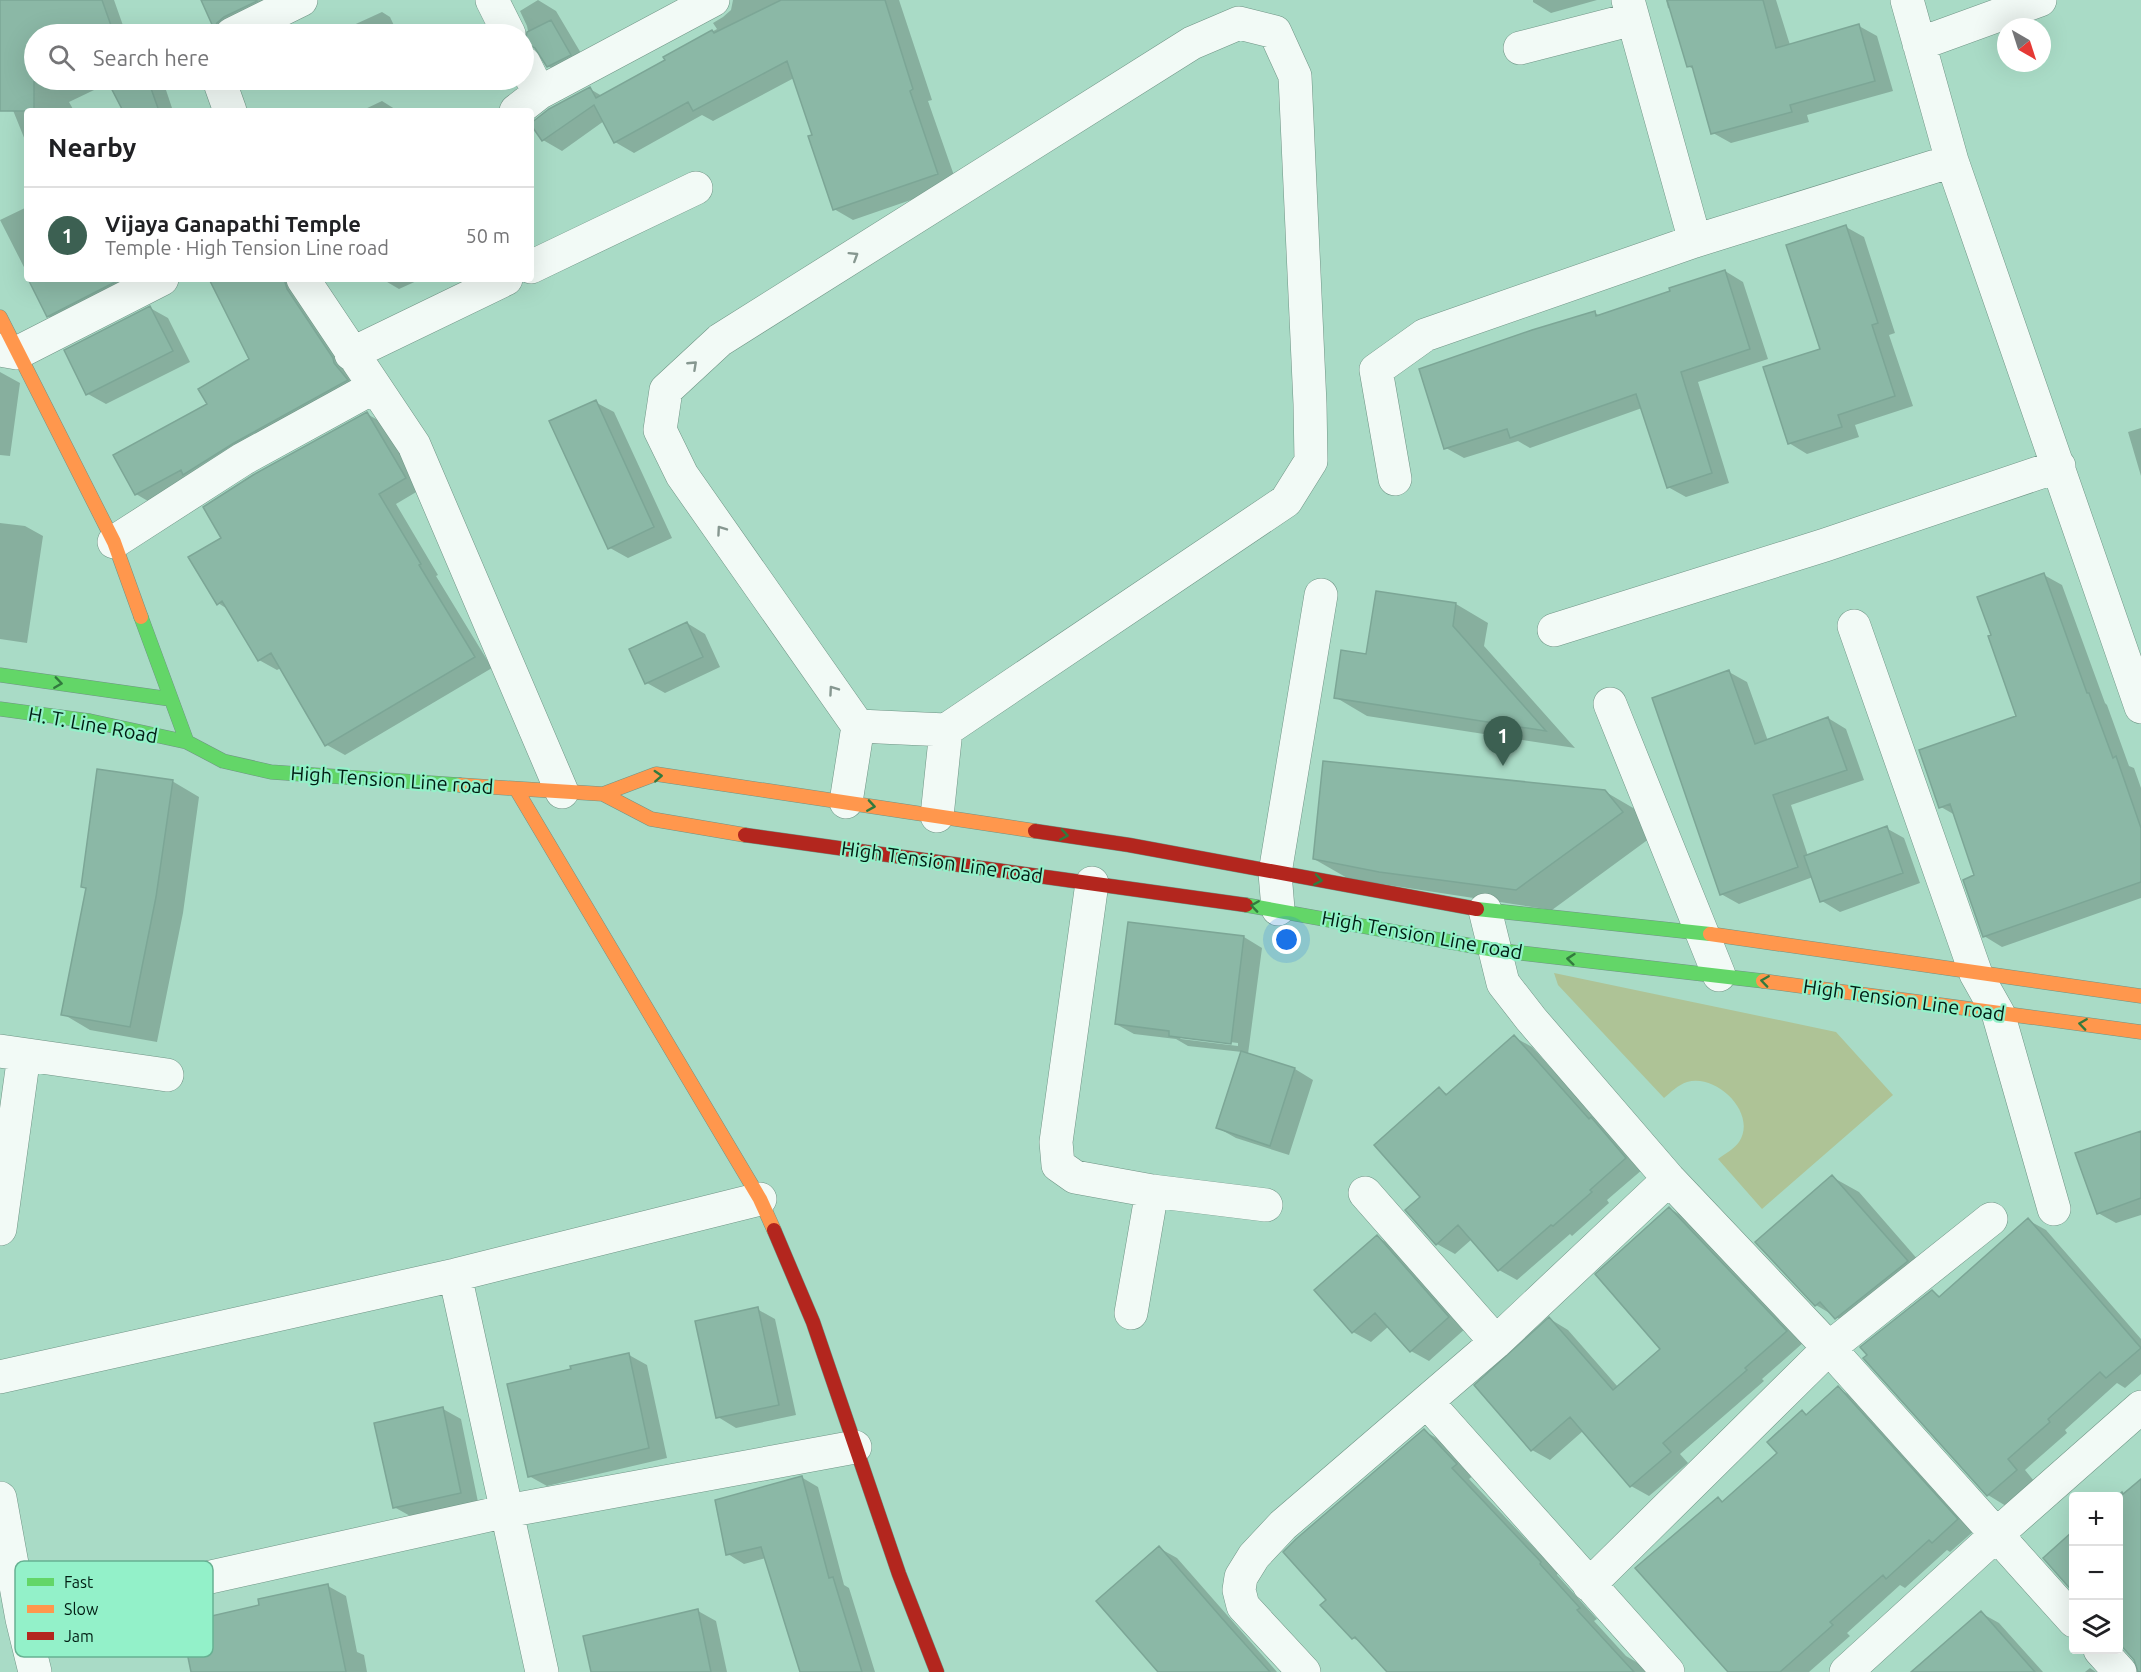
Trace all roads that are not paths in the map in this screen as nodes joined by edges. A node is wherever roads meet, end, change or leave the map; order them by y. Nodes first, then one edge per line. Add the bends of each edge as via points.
1 (492, 0) edge
2 (713, 0) edge
3 (1907, 0) edge
4 (2040, 0) edge
5 (285, 3) edge
6 (1631, 9) edge
7 (249, 24) edge
8 (504, 24) edge
9 (1918, 44) junction
10 (1520, 48) dead end
11 (223, 90) edge
12 (527, 102) edge
13 (229, 108) edge
14 (1952, 161) junction
15 (696, 188) dead end
16 (1695, 241) junction
17 (534, 266) edge
18 (156, 282) edge
19 (305, 282) edge
20 (500, 282) edge
21 (0, 317) edge
22 (8, 351) edge
23 (351, 354) junction
24 (374, 387) junction
25 (2059, 466) junction
26 (1395, 479) dead end
27 (114, 542) junction
28 (1321, 595) dead end
29 (1854, 626) dead end
30 (1554, 630) dead end
31 (0, 675) edge
32 (170, 699) junction
33 (1610, 704) dead end
34 (2141, 707) edge
35 (0, 709) edge
36 (858, 726) junction
37 (946, 730) junction
38 (187, 742) junction
39 (516, 789) junction
40 (562, 792) junction
41 (603, 795) junction
42 (846, 802) junction
43 (937, 816) junction
44 (1275, 873) junction
45 (1092, 882) junction
46 (1278, 909) junction
47 (1485, 910) junction
48 (1700, 933) junction
49 (1495, 950) junction
50 (1976, 974) junction
51 (1719, 975) junction
52 (2141, 996) edge
53 (1998, 1013) junction
54 (2141, 1032) edge
55 (12, 1053) edge
56 (167, 1075) dead end
57 (1669, 1179) junction
58 (1152, 1191) junction
59 (1365, 1193) dead end
60 (760, 1199) junction
61 (1266, 1204) dead end
62 (2054, 1209) dead end
63 (1991, 1219) dead end
64 (0, 1229) edge
65 (454, 1275) junction
66 (1131, 1313) dead end
67 (1496, 1342) junction
68 (1829, 1348) junction
69 (0, 1377) edge
70 (1427, 1402) junction
71 (2141, 1407) edge
72 (855, 1447) junction
73 (0, 1498) edge
74 (507, 1511) junction
75 (1996, 1535) junction
76 (213, 1576) edge
77 (15, 1580) edge
78 (1589, 1585) junction
79 (2069, 1616) edge
80 (2104, 1654) edge
81 (31, 1657) edge
82 (35, 1672) edge
83 (542, 1672) edge
84 (937, 1672) edge
85 (1304, 1672) edge
86 (1668, 1672) edge
87 (1846, 1672) edge
88 (2120, 1672) edge

1 - 8 street
2 - 12 street
3 - 9 street
4 - 9 street
5 - 7 street
6 - 10 street
6 - 16 street
9 - 14 street
11 - 13 street
14 - 16 street
14 - 25 street
15 - 17 street
16 - 26 street via 1425,335 1376,370
18 - 22 street
19 - 23 street
20 - 23 street
21 - 22 street
22 - 27 street
23 - 24 street
24 - 27 street via 243,459
24 - 40 street via 414,445
25 - 30 street
25 - 34 street
27 - 32 street
28 - 44 street
29 - 50 street
31 -> 32 street, H. T. Line Road
32 - 38 street
33 - 48 street
35 - 38 street, H. T. Line Road via 90,721
36 - 37 street
36 -> 37 street via 682,475 660,430 666,390 720,340 1192,43 1239,22 1275,32 1295,76 1311,461 1286,501
36 - 42 street
37 - 43 street
38 - 39 street, High Tension Line road via 223,761 271,772
39 - 40 street, High Tension Line road
39 - 60 street
40 - 41 street, High Tension Line road
41 -> 42 street, High Tension Line road via 656,774
41 - 45 street, High Tension Line road via 651,819 769,839
42 -> 43 street, High Tension Line road
43 -> 44 street, High Tension Line road via 1129,845
44 - 46 street
44 -> 47 street, High Tension Line road
46 -> 45 street, High Tension Line road
45 - 58 street via 1056,1142 1058,1165 1075,1177
46 - 49 street, High Tension Line road
47 - 48 street, High Tension Line road
47 - 49 street
48 - 50 street, High Tension Line road
48 - 51 street
51 -> 49 street, High Tension Line road
49 - 57 street via 1503,983
50 - 52 street, High Tension Line road
50 - 53 street
53 -> 51 street, High Tension Line road
54 -> 53 street, High Tension Line road
53 - 62 street
55 - 56 street
55 - 64 street
57 - 67 street
57 - 68 street
58 - 61 street
58 - 66 street
59 - 67 street
60 - 65 street
60 - 72 street via 813,1322
63 - 68 street
65 - 69 street
65 - 74 street
67 - 70 street
68 - 75 street
68 - 78 street
70 - 78 street
70 - 85 street via 1283,1525 1254,1556 1241,1577 1239,1590 1244,1606
71 - 75 street
72 - 74 street
72 - 84 street
73 - 77 street
74 - 76 street
74 - 83 street
75 - 79 street
75 - 87 street
78 - 86 street
80 - 88 street
81 - 82 street

